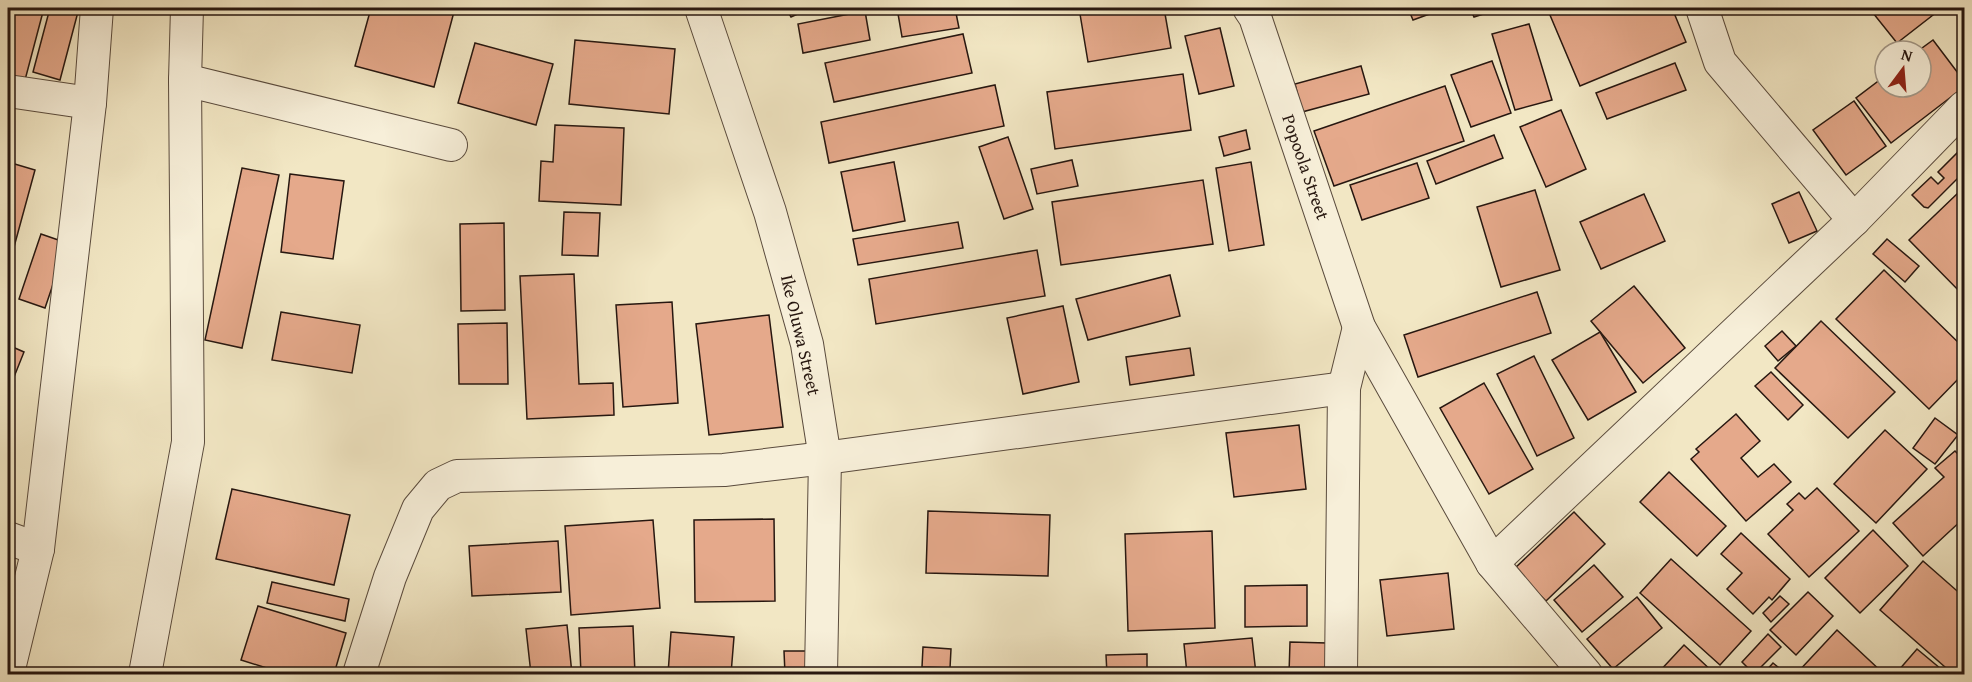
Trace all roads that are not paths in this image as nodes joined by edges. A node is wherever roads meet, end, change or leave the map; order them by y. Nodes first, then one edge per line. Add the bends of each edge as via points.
1 (97, 8) edge
2 (187, 8) edge
3 (200, 8) edge
4 (700, 8) edge
5 (1249, 8) edge
6 (1702, 8) edge
7 (185, 64) junction
8 (8, 91) edge
9 (90, 103) junction
10 (1965, 107) edge
11 (451, 145) dead end
12 (1854, 220) junction
13 (1359, 327) junction
14 (1344, 388) junction
15 (825, 458) junction
16 (8, 538) edge
17 (38, 549) junction
18 (1492, 563) junction
19 (8, 673) edge
20 (145, 675) edge
21 (359, 675) edge
22 (821, 675) edge
23 (1341, 675) edge
24 (1586, 675) edge

1 - 9 street
2 - 7 street
3 - 7 street
4 - 15 street, Ike Oluwa Street via 770,212 807,344
5 - 13 street, Popoola Street
6 - 12 street via 1720,62
7 - 11 street
7 - 20 street via 188,442
8 - 9 street
9 - 17 street
10 - 12 street
12 - 18 street
13 - 14 street
13 - 18 street, Popoola Street
14 - 15 street
14 - 23 street
15 - 21 street via 724,470 457,476 448,480 438,485 418,509 390,577
15 - 22 street, Ike Oluwa Street
16 - 17 street
17 - 19 street
18 - 24 street, Popoola Street

